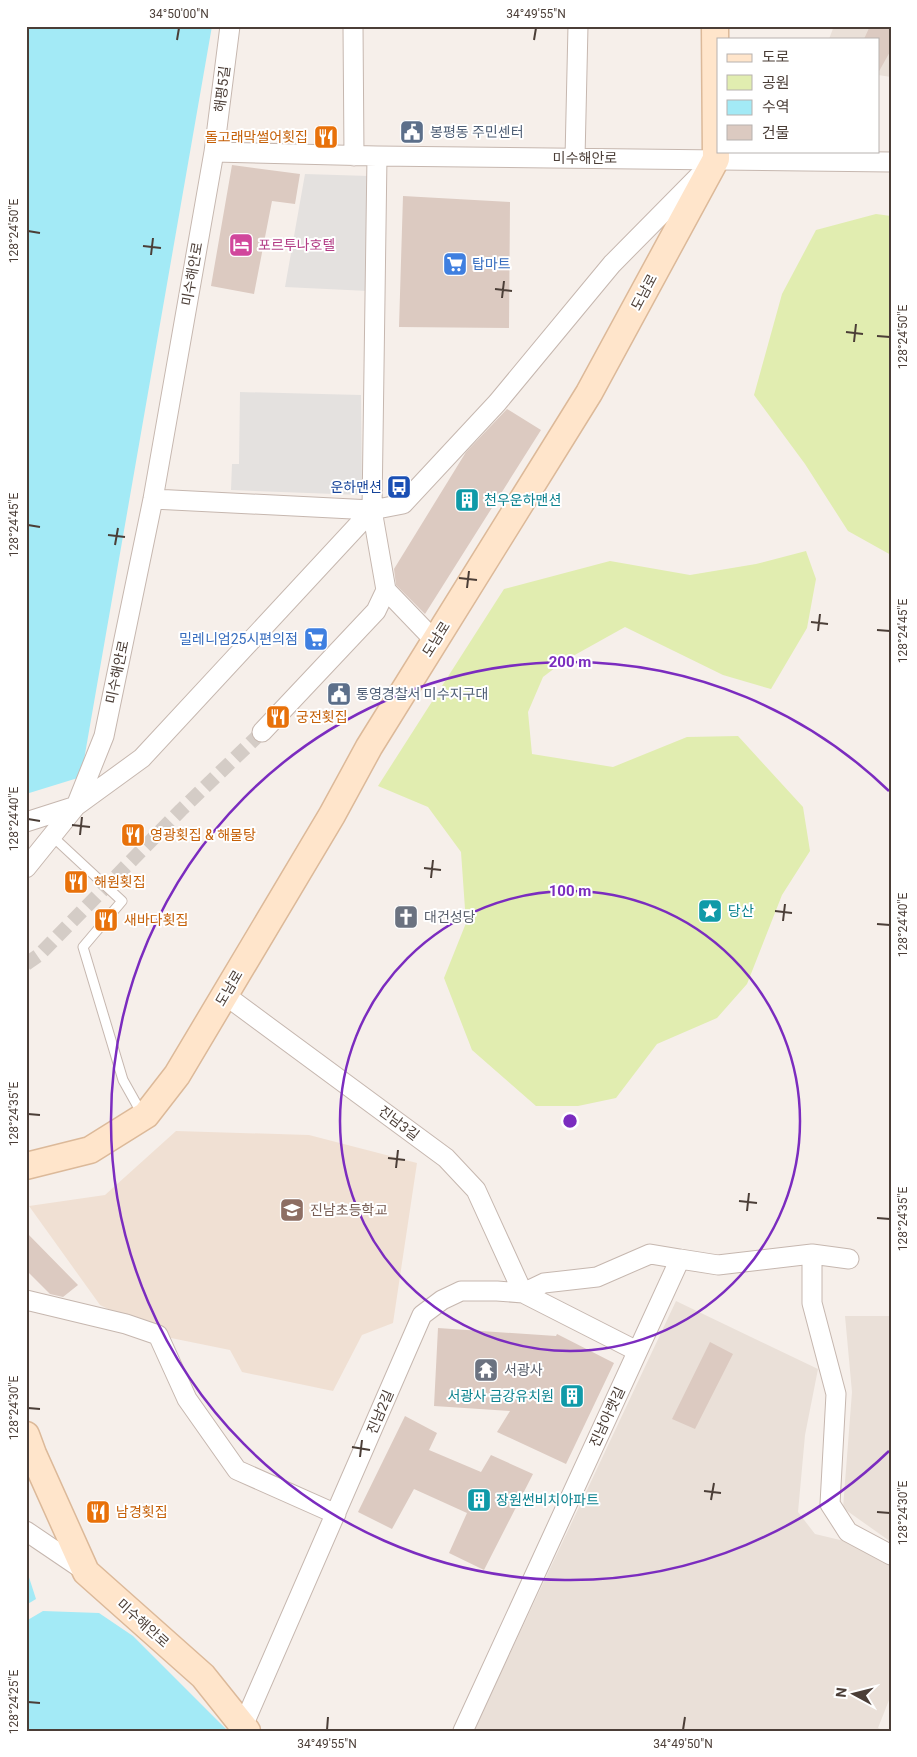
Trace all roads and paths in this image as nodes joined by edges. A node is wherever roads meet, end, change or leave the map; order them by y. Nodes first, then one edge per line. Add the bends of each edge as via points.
1 (230, 26) edge
2 (353, 26) edge
3 (578, 26) edge
4 (713, 27) edge
5 (214, 152) junction
6 (354, 156) junction
7 (377, 156) junction
8 (575, 158) junction
9 (716, 159) junction
10 (891, 162) edge
11 (152, 499) junction
12 (372, 510) junction
13 (386, 590) junction
14 (435, 641) junction
15 (262, 732) tunnel mouth
16 (76, 806) junction
17 (26, 822) edge
18 (52, 836) junction
19 (26, 868) edge
20 (225, 995) junction
21 (146, 1115) junction
22 (26, 1166) edge
23 (812, 1254) junction
24 (680, 1259) junction
25 (849, 1259) dead end
26 (523, 1293) junction
27 (26, 1300) edge
28 (637, 1352) junction
29 (26, 1435) edge
30 (336, 1514) junction
31 (26, 1530) edge
32 (891, 1555) edge
33 (86, 1572) junction
34 (245, 1728) edge
35 (463, 1731) edge

1 - 5 street, 해평5길
2 - 6 street
3 - 8 street
4 - 9 main road, 도남로
5 - 6 street, 미수해안로
5 - 11 street, 미수해안로
6 - 7 street, 미수해안로
7 - 8 street, 미수해안로
7 - 12 street
8 - 9 street, 미수해안로
9 - 10 street, 미수해안로
9 - 12 street via 612,264 497,403 402,504
9 - 14 main road, 도남로 via 590,393
11 - 12 street
11 - 16 street, 미수해안로 via 104,736
12 - 13 street
12 - 16 street via 142,758
13 - 14 street
13 - 15 street via 376,611
14 - 20 main road, 도남로 via 369,747
16 - 17 street
16 - 18 street, 미수해안로
18 - 19 street, 미수해안로
18 - 21 lane via 122,901 83,947 123,1080
20 - 21 main road, 도남로 via 177,1075
20 - 26 street, 진남3길 via 446,1158 476,1190
21 - 22 main road, 도남로 via 90,1150
23 - 24 street via 718,1265
23 - 25 street
23 - 32 street via 812,1303 836,1394 830,1504 848,1532
24 - 26 street via 650,1254 597,1277 544,1283
24 - 28 street, 진남아랫길
26 - 28 street, 진남2길
26 - 30 street, 진남2길 via 461,1291 422,1315
27 - 30 street via 158,1335 187,1399 237,1470
28 - 35 street, 진남아랫길
29 - 33 main road
30 - 34 street, 진남2길
31 - 33 street, 미수해안로
33 - 34 main road, 미수해안로 via 203,1676

